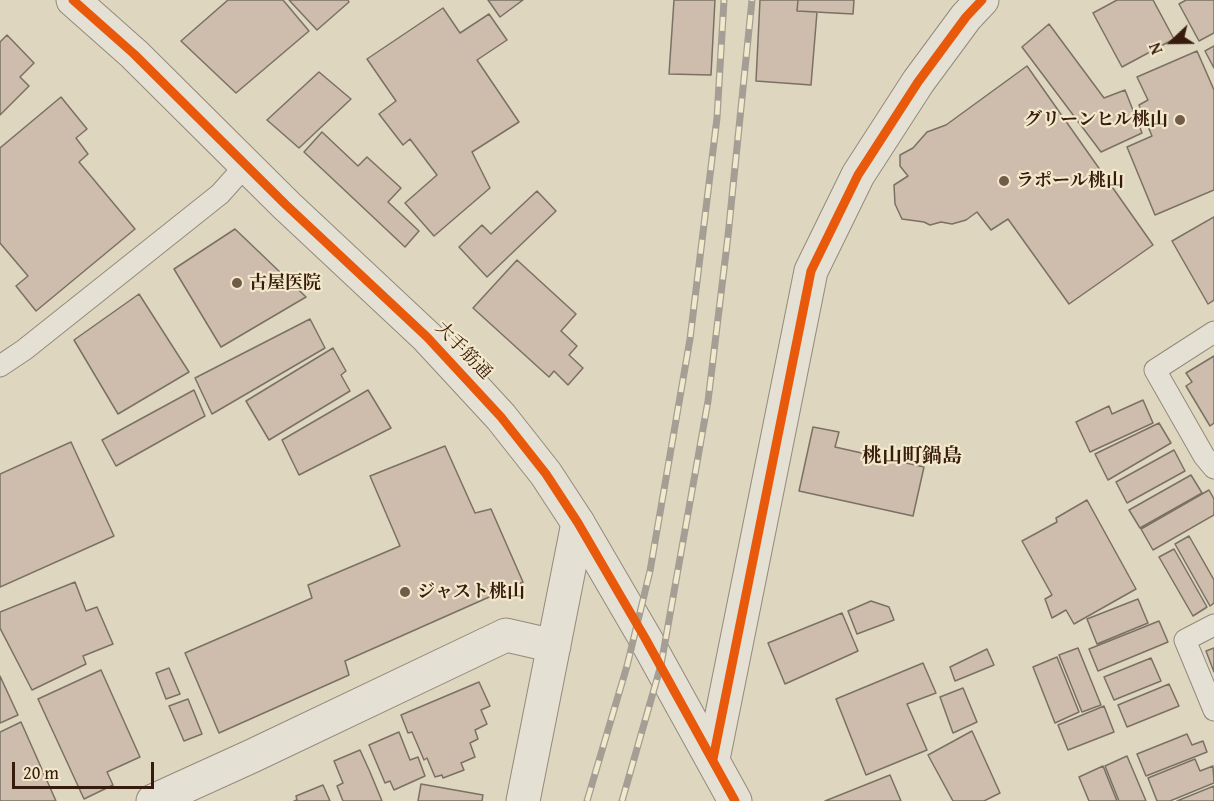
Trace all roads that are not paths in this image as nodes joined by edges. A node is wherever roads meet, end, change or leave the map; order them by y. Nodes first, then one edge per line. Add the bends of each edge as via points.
1 (73, 0) edge
2 (966, 6) edge
3 (245, 166) junction
4 (1214, 332) edge
5 (0, 366) edge
6 (1214, 468) edge
7 (578, 522) junction
8 (1214, 625) edge
9 (554, 646) junction
10 (1214, 710) edge
11 (713, 759) junction
12 (153, 801) edge
13 (523, 801) edge
14 (735, 801) edge

1 - 3 street, 大手筋通 via 134,54
2 - 11 street via 858,175 811,271
3 - 5 lane via 220,194
3 - 7 street, 大手筋通 via 468,379 546,474
4 - 6 lane via 1155,369
7 - 9 street
7 - 11 street, 大手筋通
8 - 10 lane via 1185,640
9 - 12 street via 506,635
9 - 13 street
11 - 14 street, 大手筋通

